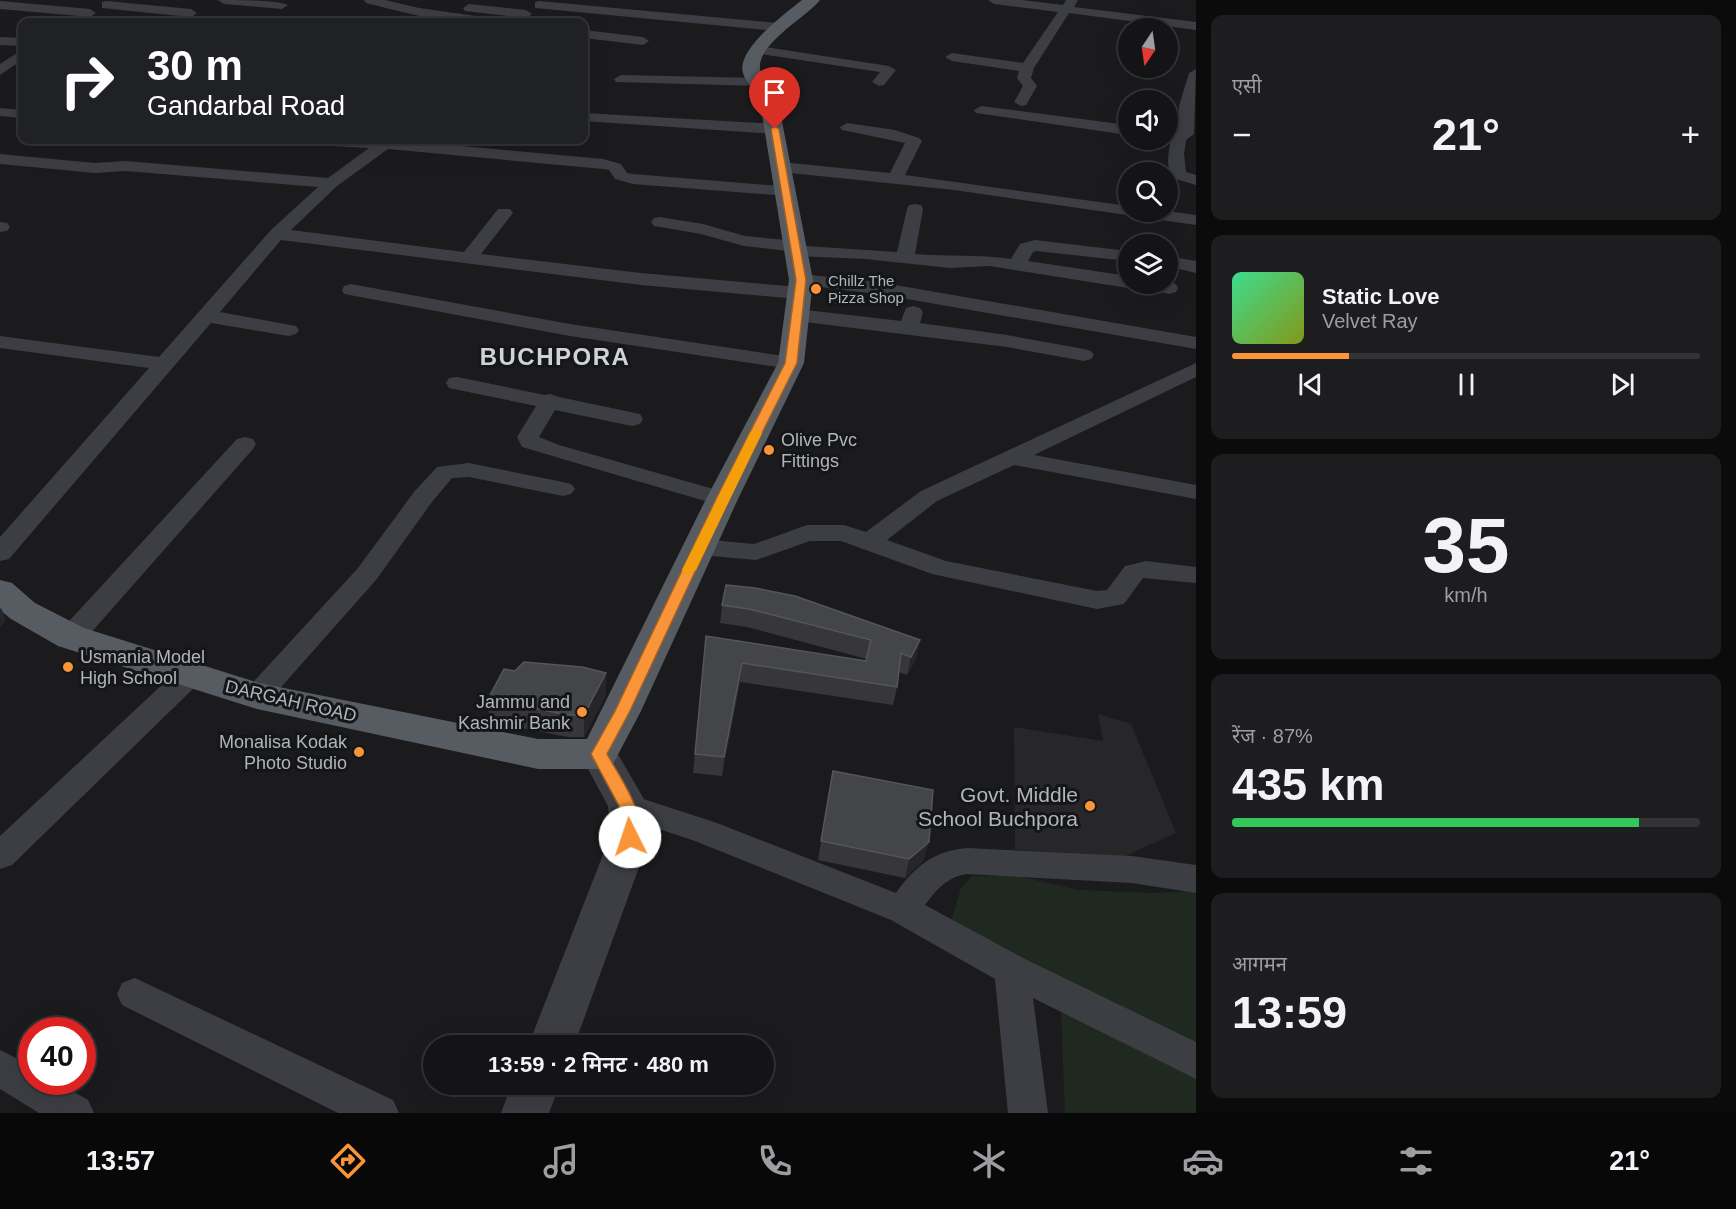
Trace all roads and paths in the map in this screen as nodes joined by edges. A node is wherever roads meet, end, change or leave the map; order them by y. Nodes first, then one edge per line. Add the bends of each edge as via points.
1 (224, 0) edge
2 (370, 0) edge
3 (415, 0) edge
4 (812, 0) edge
5 (994, 0) edge
6 (110, 2) edge
7 (542, 3) edge
8 (1069, 4) edge
9 (0, 5) edge
10 (282, 5) dead end
11 (744, 11) dead end
12 (90, 13) junction
13 (525, 14) junction
14 (79, 18) edge
15 (184, 18) edge
16 (464, 18) edge
17 (519, 18) edge
18 (784, 22) junction
19 (1196, 26) edge
20 (588, 34) edge
21 (0, 41) edge
22 (643, 41) dead end
23 (18, 42) edge
24 (758, 50) junction
25 (952, 57) dead end
26 (18, 61) edge
27 (0, 71) edge
28 (1196, 73) edge
29 (967, 74) dead end
30 (1026, 74) junction
31 (621, 80) dead end
32 (759, 82) junction
33 (879, 82) dead end
34 (1193, 91) edge
35 (1021, 102) dead end
36 (981, 110) dead end
37 (0, 112) edge
38 (18, 114) edge
39 (588, 117) edge
40 (847, 127) dead end
41 (775, 129) junction
42 (1118, 129) edge
43 (1182, 131) edge
44 (385, 144) edge
45 (407, 144) edge
46 (0, 159) edge
47 (784, 179) junction
48 (895, 179) junction
49 (1196, 180) edge
50 (331, 183) junction
51 (915, 209) dead end
52 (1118, 210) edge
53 (504, 213) dead end
54 (1178, 218) edge
55 (1196, 220) edge
56 (660, 222) dead end
57 (277, 234) junction
58 (797, 248) junction
59 (1118, 255) edge
60 (468, 258) junction
61 (905, 258) junction
62 (1178, 263) edge
63 (1017, 264) junction
64 (1196, 267) edge
65 (1118, 280) edge
66 (351, 290) dead end
67 (917, 295) junction
68 (799, 296) junction
69 (207, 316) junction
70 (909, 328) junction
71 (289, 330) dead end
72 (0, 342) edge
73 (1196, 343) edge
74 (1084, 355) dead end
75 (791, 363) junction
76 (166, 364) junction
77 (1196, 369) edge
78 (458, 383) dead end
79 (550, 400) junction
80 (632, 419) dead end
81 (244, 444) dead end
82 (1010, 457) junction
83 (563, 489) dead end
84 (1196, 492) edge
85 (722, 499) junction
86 (870, 541) junction
87 (700, 547) junction
88 (0, 553) edge
89 (1196, 575) edge
90 (0, 591) edge
91 (71, 637) junction
92 (189, 676) junction
93 (257, 696) junction
94 (599, 754) junction
95 (628, 806) junction
96 (0, 856) edge
97 (1196, 879) edge
98 (903, 910) junction
99 (1012, 970) junction
100 (135, 994) dead end
101 (555, 1035) edge
102 (1196, 1061) edge
103 (0, 1068) edge
104 (532, 1095) edge
105 (74, 1113) edge
106 (379, 1113) edge
107 (525, 1113) edge
108 (1028, 1113) edge

1 - 10 street
2 - 16 street
3 - 13 street
4 - 18 main road
5 - 8 street
6 - 12 street
6 - 15 street via 191,13
7 - 13 street
7 - 18 street
8 - 19 street
8 - 30 street
9 - 12 street
11 - 18 street
12 - 14 street
13 - 17 street
18 - 24 main road
20 - 22 street
21 - 23 street
24 - 32 main road via 751,63 752,74
24 - 33 street via 889,70
25 - 30 street
26 - 27 street
28 - 34 street
29 - 30 street
30 - 35 street via 1030,86
31 - 32 street
32 - 41 main road via 768,96
34 - 43 street
36 - 42 street
37 - 38 street
39 - 41 street
40 - 48 street via 914,141
41 - 47 main road
43 - 49 street via 1176,154 1178,175
44 - 50 street
45 - 47 street via 610,165 621,176 633,179
46 - 50 street
47 - 48 street
47 - 58 main road
48 - 52 street
50 - 57 street
51 - 61 street
53 - 60 street
54 - 55 street
56 - 58 street via 744,241
57 - 60 street
57 - 69 street
58 - 61 street
58 - 68 main road
59 - 63 street via 1035,245 1026,248
60 - 68 street
61 - 63 street
62 - 64 street
63 - 65 street
66 - 75 street via 592,335
67 - 68 street
67 - 70 street
67 - 73 street
68 - 70 street
68 - 75 main road
69 - 71 street
69 - 76 street
70 - 74 street
72 - 76 street
75 - 85 main road
76 - 88 street
77 - 82 street
78 - 79 street
79 - 80 street
79 - 85 street via 530,432 530,442
81 - 91 street
82 - 84 street
82 - 86 street via 929,496
83 - 93 street via 469,470 445,472 367,574
85 - 87 main road
86 - 87 street via 826,531 807,533 756,552
86 - 89 street via 941,568 1097,600 1115,598 1134,572 1146,569
87 - 94 main road
90 - 91 main road, DARGAH ROAD via 23,611
91 - 92 main road, DARGAH ROAD
92 - 93 main road, DARGAH ROAD
92 - 96 street
93 - 94 main road, DARGAH ROAD via 538,754
94 - 95 street
95 - 98 street via 706,832
95 - 101 street via 630,837
97 - 98 street via 1117,867 974,861 938,869
98 - 99 street
99 - 102 street
99 - 108 street
100 - 106 street
103 - 105 street
104 - 107 street

